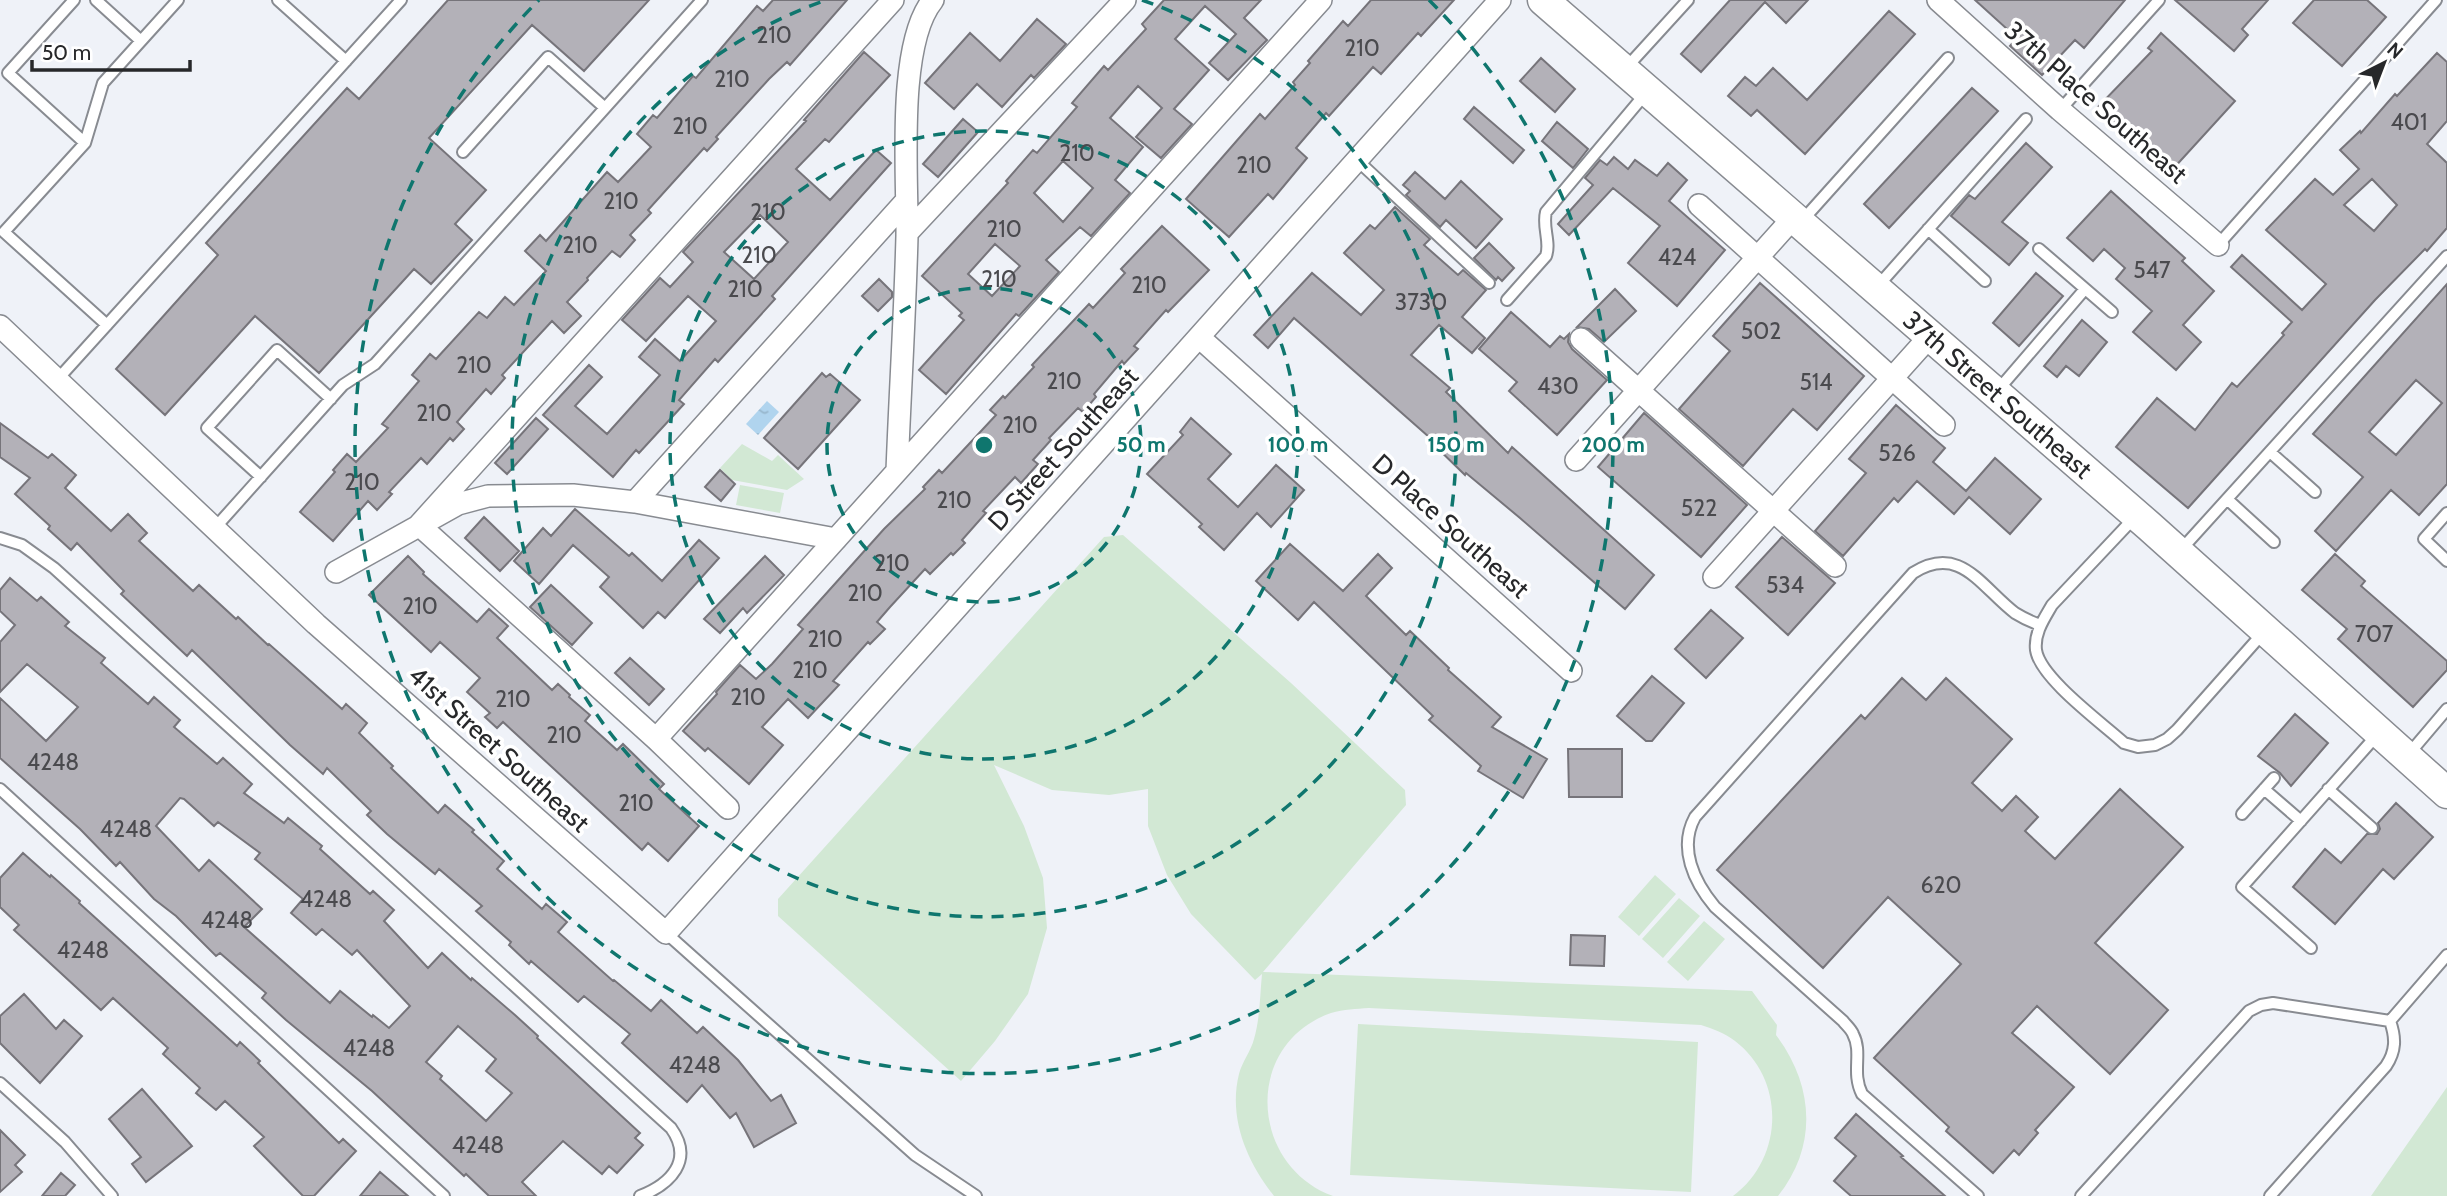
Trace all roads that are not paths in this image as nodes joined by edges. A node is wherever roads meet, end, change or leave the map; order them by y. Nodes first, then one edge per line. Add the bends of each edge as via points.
1 (75, 0) edge
2 (96, 0) edge
3 (178, 0) edge
4 (278, 0) edge
5 (401, 0) edge
6 (892, 0) edge
7 (933, 0) edge
8 (1125, 0) edge
9 (1321, 0) edge
10 (1500, 0) edge
11 (1543, 0) edge
12 (1688, 0) edge
13 (1938, 0) edge
14 (2160, 0) edge
15 (2436, 0) edge
16 (697, 2) edge
17 (141, 41) junction
18 (1948, 58) dead end
19 (346, 61) junction
20 (1624, 70) junction
21 (1648, 91) junction
22 (605, 108) junction
23 (2060, 110) junction
24 (2026, 118) dead end
25 (85, 142) junction
26 (463, 152) dead end
27 (1358, 161) junction
28 (906, 201) junction
29 (1699, 205) dead end
30 (1796, 221) junction
31 (1928, 229) junction
32 (907, 233) junction
33 (2218, 245) joint
34 (2039, 249) dead end
35 (2447, 256) edge
36 (1758, 257) junction
37 (1985, 281) dead end
38 (1489, 284) dead end
39 (1875, 289) junction
40 (2085, 289) junction
41 (1507, 300) dead end
42 (2112, 312) dead end
43 (107, 325) junction
44 (0, 326) edge
45 (1930, 336) junction
46 (1200, 338) junction
47 (1581, 339) dead end
48 (1892, 378) junction
49 (57, 380) junction
50 (1639, 390) junction
51 (1995, 393) junction
52 (331, 398) junction
53 (1944, 425) dead end
54 (2270, 452) junction
55 (1576, 460) dead end
56 (897, 471) junction
57 (261, 477) junction
58 (2315, 492) dead end
59 (2227, 499) junction
60 (635, 502) junction
61 (1773, 511) junction
62 (2447, 513) edge
63 (2137, 515) junction
64 (419, 525) junction
65 (214, 529) junction
66 (0, 538) edge
67 (836, 539) junction
68 (2274, 542) dead end
69 (2179, 553) junction
70 (2447, 561) edge
71 (1835, 566) dead end
72 (337, 572) dead end
73 (1714, 576) dead end
74 (2040, 625) junction
75 (2265, 630) junction
76 (1571, 671) dead end
77 (2447, 709) edge
78 (2379, 733) junction
79 (656, 739) junction
80 (2406, 757) junction
81 (2274, 778) dead end
82 (0, 789) edge
83 (2264, 789) junction
84 (2328, 789) junction
85 (2447, 793) edge
86 (729, 808) dead end
87 (2242, 814) dead end
88 (2301, 821) junction
89 (2372, 828) dead end
90 (666, 933) junction
91 (2311, 948) dead end
92 (2447, 955) edge
93 (2390, 1021) junction
94 (0, 1083) edge
95 (112, 1196) edge
96 (443, 1196) edge
97 (640, 1196) edge
98 (976, 1196) edge
99 (1978, 1196) edge
100 (2081, 1196) edge
101 (2270, 1196) edge

1 - 25 lane via 8,73
2 - 17 lane
3 - 17 lane
4 - 19 lane
5 - 19 lane
6 - 64 street
7 - 28 street via 916,30 909,71
8 - 32 street
9 - 56 street
10 - 27 street, D Street Southeast
11 - 20 street, 37th Street Southeast
12 - 20 lane
13 - 23 street, 37th Place Southeast
14 - 23 lane
15 - 33 lane
16 - 22 lane
17 - 25 lane via 103,83
18 - 30 lane
19 - 43 lane
20 - 21 street, 37th Street Southeast
21 - 30 street, 37th Street Southeast
21 - 41 lane via 1546,212 1546,256
22 - 26 lane via 548,57
22 - 52 lane via 375,364
23 - 33 street, 37th Place Southeast
24 - 31 lane
25 - 43 lane via 4,232
27 - 38 lane
27 - 46 street, D Street Southeast
28 - 32 street
28 - 60 street
29 - 36 street
30 - 36 street
30 - 39 street, 37th Street Southeast
31 - 37 lane
31 - 39 lane
32 - 56 street
34 - 40 lane
35 - 54 lane
36 - 48 street
36 - 50 street
39 - 45 street, 37th Street Southeast
40 - 42 lane
40 - 51 lane
43 - 49 lane
44 - 49 street, 41st Street Southeast
45 - 48 street
45 - 51 street, 37th Street Southeast
46 - 76 street, D Place Southeast
46 - 90 street, D Street Southeast
47 - 50 street
48 - 53 street
48 - 61 street
49 - 65 street, 41st Street Southeast
50 - 55 street
50 - 61 street
51 - 63 street, 37th Street Southeast
52 - 57 lane
52 - 57 lane via 277,350 207,428
54 - 58 lane
54 - 59 lane
56 - 67 street
57 - 65 lane
59 - 68 lane
59 - 69 lane
60 - 64 street via 573,495 488,496 458,504
60 - 67 street
61 - 71 street
61 - 73 street
62 - 70 lane via 2424,539
63 - 69 street, 37th Street Southeast
63 - 74 lane via 2052,605
64 - 72 street
64 - 79 street
65 - 90 street, 41st Street Southeast
66 - 97 lane via 22,545 54,568 671,1128 681,1145 678,1165 663,1183
67 - 79 street
69 - 75 street, 37th Street Southeast
74 - 75 lane via 2036,648 2053,680 2124,743 2138,747 2155,745 2178,730
74 - 99 lane via 2017,615 1954,563 1941,561 1913,573 1695,817 1688,842 1693,875 1710,901 1853,1034 1856,1082 1862,1094
75 - 78 street, 37th Street Southeast
77 - 80 lane
78 - 80 street, 37th Street Southeast
78 - 84 lane
79 - 86 street
80 - 85 street, 37th Street Southeast
81 - 83 lane
82 - 96 lane
83 - 87 lane
83 - 88 lane
84 - 88 lane
84 - 89 lane
88 - 91 lane via 2242,887
90 - 98 lane, 41st Street Southeast via 915,1155
92 - 93 lane
93 - 100 lane via 2261,1005 2249,1012
93 - 101 lane via 2394,1048 2386,1066
94 - 95 lane via 65,1142

